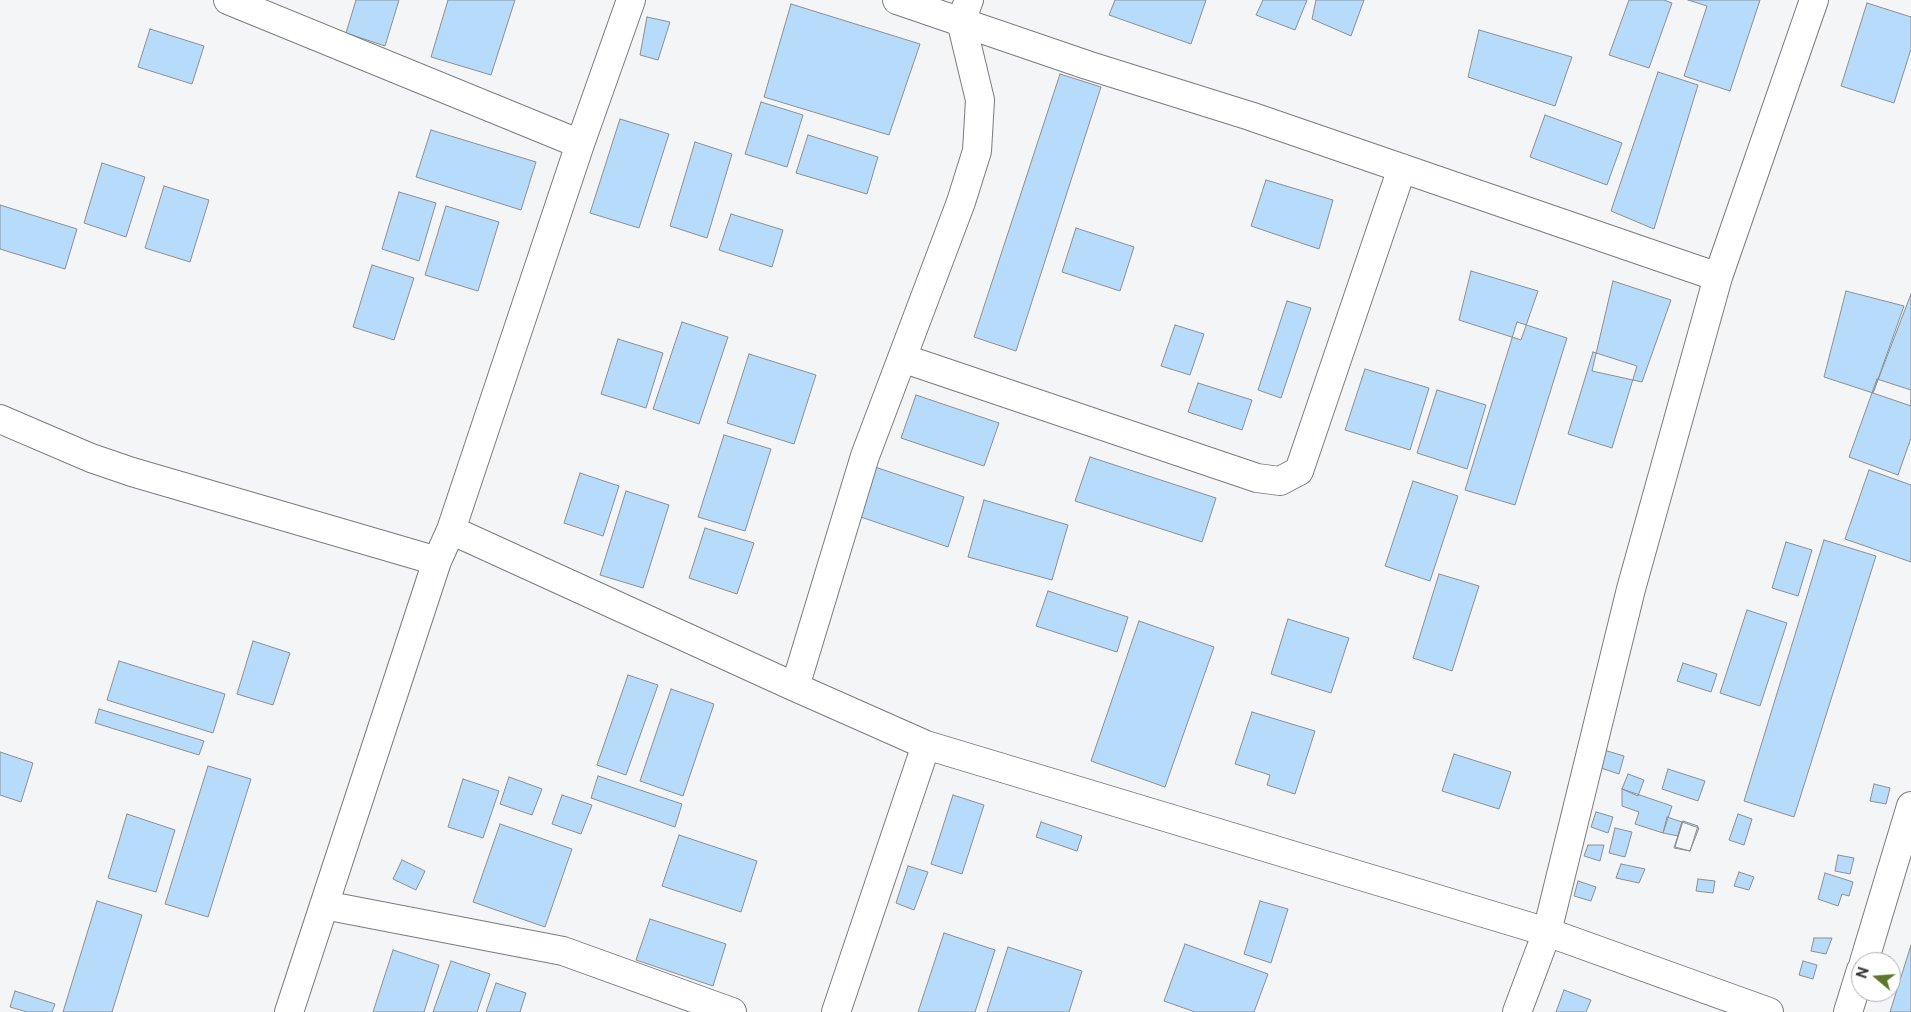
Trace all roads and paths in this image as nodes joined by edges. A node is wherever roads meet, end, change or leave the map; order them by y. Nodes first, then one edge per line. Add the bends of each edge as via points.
1 (228, 0) edge
2 (631, 0) edge
3 (897, 0) edge
4 (1814, 0) edge
5 (965, 11) edge
6 (580, 144) junction
7 (1402, 168) junction
8 (1718, 277) junction
9 (902, 358) junction
10 (0, 419) edge
11 (451, 530) junction
12 (437, 561) junction
13 (795, 687) junction
14 (926, 745) junction
15 (1911, 806) edge
16 (324, 905) junction
17 (1547, 932) junction
18 (1867, 952) edge
19 (289, 1012) edge
20 (732, 1012) edge
21 (836, 1012) edge
22 (1518, 1012) edge
23 (1769, 1012) edge

1 - 6 street
2 - 6 street
3 - 5 street
4 - 8 street
5 - 7 street via 1087,65
5 - 9 street via 980,100 977,151
6 - 11 street
7 - 8 street
7 - 9 street via 1299,471 1280,481 1257,478
8 - 17 street via 1631,589
9 - 13 street via 865,456
10 - 12 street via 132,472
11 - 12 street
11 - 13 street
12 - 16 street
13 - 14 street
14 - 17 street
14 - 21 street
15 - 18 street
16 - 19 street
16 - 20 street via 563,951
17 - 22 street
17 - 23 street

